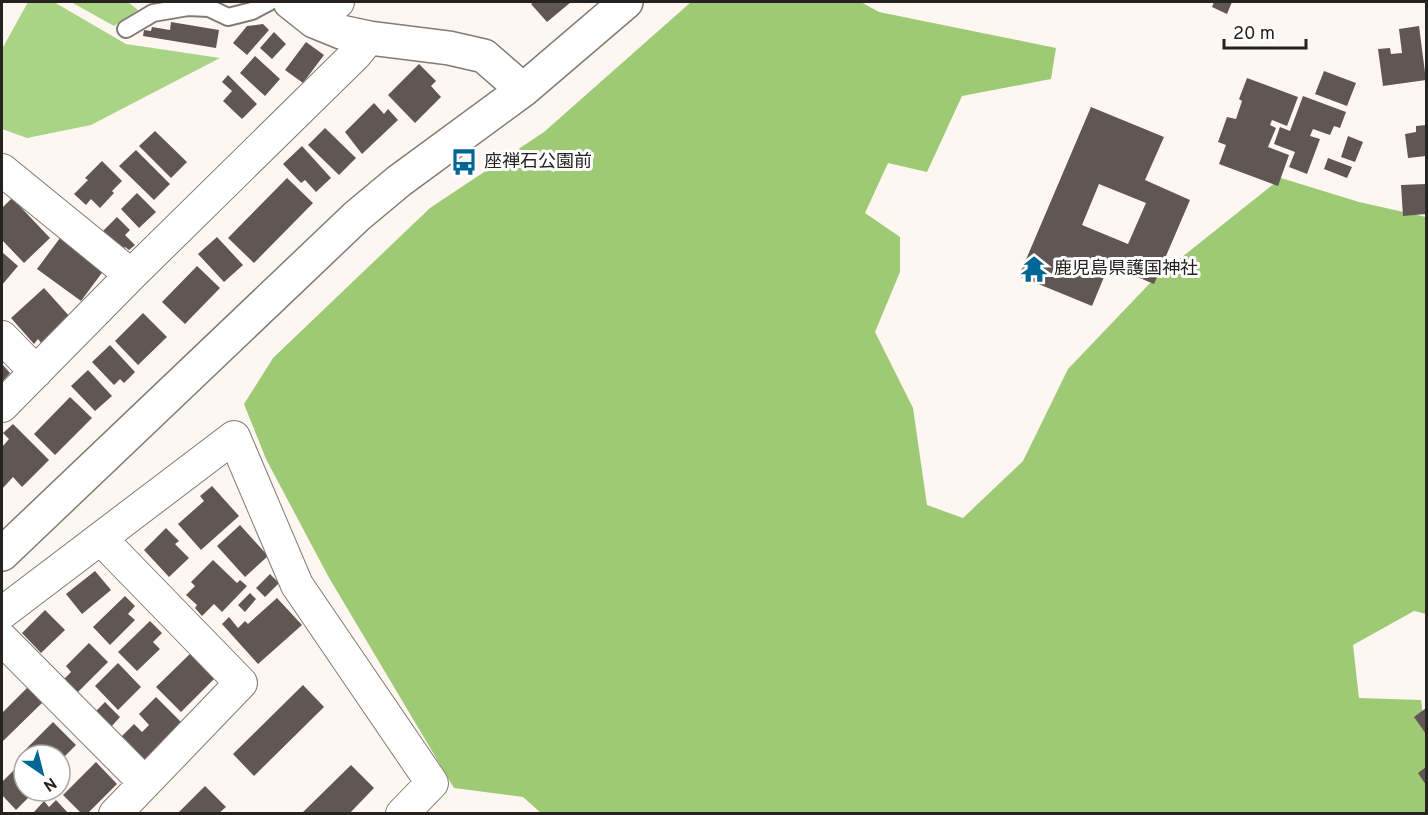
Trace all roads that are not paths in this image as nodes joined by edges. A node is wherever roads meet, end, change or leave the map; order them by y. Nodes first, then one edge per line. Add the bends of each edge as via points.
1 (269, 2) edge
2 (626, 2) edge
3 (314, 8) edge
4 (126, 30) dead end
5 (369, 38) junction
6 (523, 90) junction
7 (2, 170) edge
8 (131, 275) junction
9 (2, 337) edge
10 (36, 372) junction
11 (2, 406) edge
12 (7, 538) edge
13 (101, 539) junction
14 (2, 613) edge
15 (2, 639) edge
16 (145, 783) junction
17 (115, 813) edge
18 (402, 813) edge

1 - 4 lane via 228,17 209,8 153,13
2 - 6 street
3 - 5 street via 341,32
5 - 6 street via 484,56
5 - 8 street
6 - 12 street via 357,216
7 - 8 street
8 - 10 street
9 - 10 street
10 - 11 street
13 - 14 street
13 - 16 street via 242,683
13 - 18 street via 234,437 297,585 432,783
15 - 16 street
16 - 17 street

